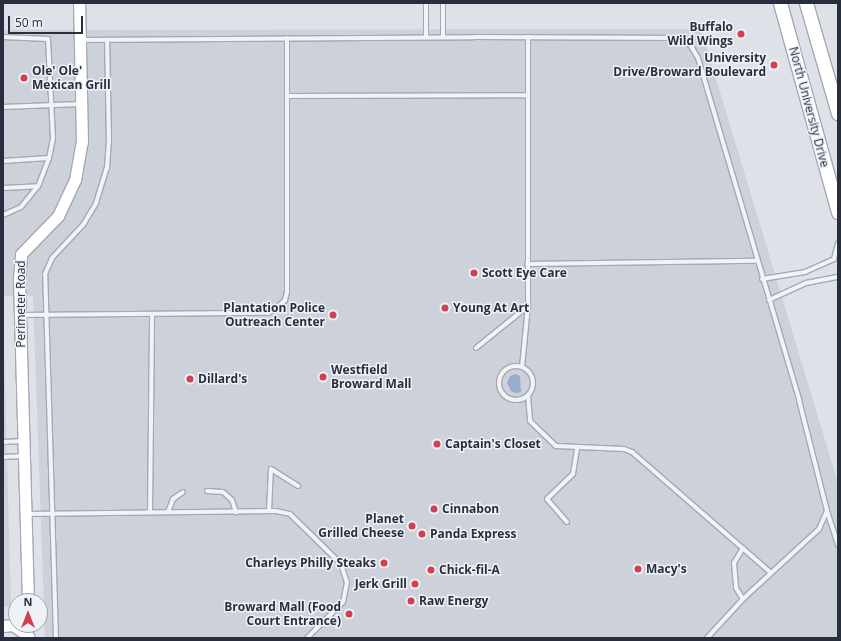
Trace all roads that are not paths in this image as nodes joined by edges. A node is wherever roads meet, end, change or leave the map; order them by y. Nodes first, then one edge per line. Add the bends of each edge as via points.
1 (79, 3) edge
2 (426, 3) edge
3 (443, 3) edge
4 (780, 3) edge
5 (806, 3) edge
6 (3, 37) edge
7 (426, 37) junction
8 (443, 37) junction
9 (528, 37) junction
10 (287, 38) junction
11 (80, 40) junction
12 (107, 40) junction
13 (527, 95) junction
14 (287, 96) junction
15 (52, 104) junction
16 (81, 104) junction
17 (3, 107) edge
18 (838, 113) edge
19 (50, 158) junction
20 (3, 161) edge
21 (38, 186) junction
22 (3, 188) edge
23 (838, 212) edge
24 (3, 215) edge
25 (838, 243) edge
26 (756, 261) junction
27 (527, 264) junction
28 (838, 277) edge
29 (762, 279) junction
30 (769, 300) junction
31 (528, 306) junction
32 (152, 314) junction
33 (20, 315) junction
34 (46, 315) junction
35 (476, 348) dead end
36 (522, 367) junction
37 (528, 396) junction
38 (24, 441) junction
39 (3, 442) edge
40 (577, 448) junction
41 (3, 456) edge
42 (24, 456) junction
43 (298, 486) dead end
44 (207, 491) dead end
45 (183, 492) dead end
46 (269, 511) junction
47 (827, 511) junction
48 (150, 512) junction
49 (168, 512) junction
50 (236, 512) junction
51 (53, 513) junction
52 (26, 514) junction
53 (568, 522) dead end
54 (838, 545) edge
55 (742, 548) junction
56 (771, 572) junction
57 (28, 593) edge
58 (743, 599) junction
59 (3, 626) edge
60 (27, 634) edge
61 (56, 638) edge
62 (307, 638) edge
63 (707, 638) edge

1 - 11 street, Perimeter Road
2 - 7 lane
3 - 8 lane
4 - 23 main road, North University Drive
5 - 18 main road, North University Drive
6 - 15 lane via 47,38
7 - 8 lane
7 - 10 lane
8 - 9 lane
9 - 13 lane
9 - 26 lane via 680,38 691,46 698,58
10 - 12 lane
10 - 14 lane
11 - 12 lane
11 - 16 street, Perimeter Road
12 - 34 lane via 107,168 96,202 83,225 52,258 45,274
13 - 14 lane
13 - 27 lane
14 - 32 lane via 285,300 268,313
15 - 16 lane
15 - 17 lane
15 - 19 lane via 53,138
16 - 33 street, Perimeter Road via 82,142 75,180 58,216 21,254
19 - 20 lane
19 - 21 lane
21 - 22 lane
21 - 24 lane via 21,207
25 - 29 lane via 834,259 804,272
26 - 27 lane
26 - 29 lane
27 - 31 lane
28 - 30 lane via 806,283
29 - 30 lane
30 - 47 lane via 799,400
31 - 35 lane
31 - 36 lane
32 - 34 lane
32 - 48 lane
33 - 34 lane
33 - 38 street, Perimeter Road
34 - 51 lane
36 - 37 lane via 528,370 533,380
36 - 37 lane via 506,369 499,383 507,398 518,400
37 - 40 lane via 530,421 534,427 556,446
38 - 39 lane
38 - 42 street, Perimeter Road
40 - 53 lane via 573,474 547,499
40 - 55 lane via 624,449 632,452
41 - 42 lane
42 - 52 street, Perimeter Road
43 - 46 lane via 271,469
44 - 50 lane via 223,492 232,500
45 - 49 lane via 172,499
46 - 50 lane
46 - 62 lane via 290,514 341,564 346,579 343,602
47 - 54 lane
47 - 56 lane via 819,529
48 - 49 lane
48 - 51 lane
49 - 50 lane
51 - 52 lane
51 - 61 lane
52 - 57 street, Perimeter Road
55 - 56 lane
55 - 58 lane via 734,563 736,588
56 - 58 lane
58 - 63 lane
59 - 60 street via 13,626

